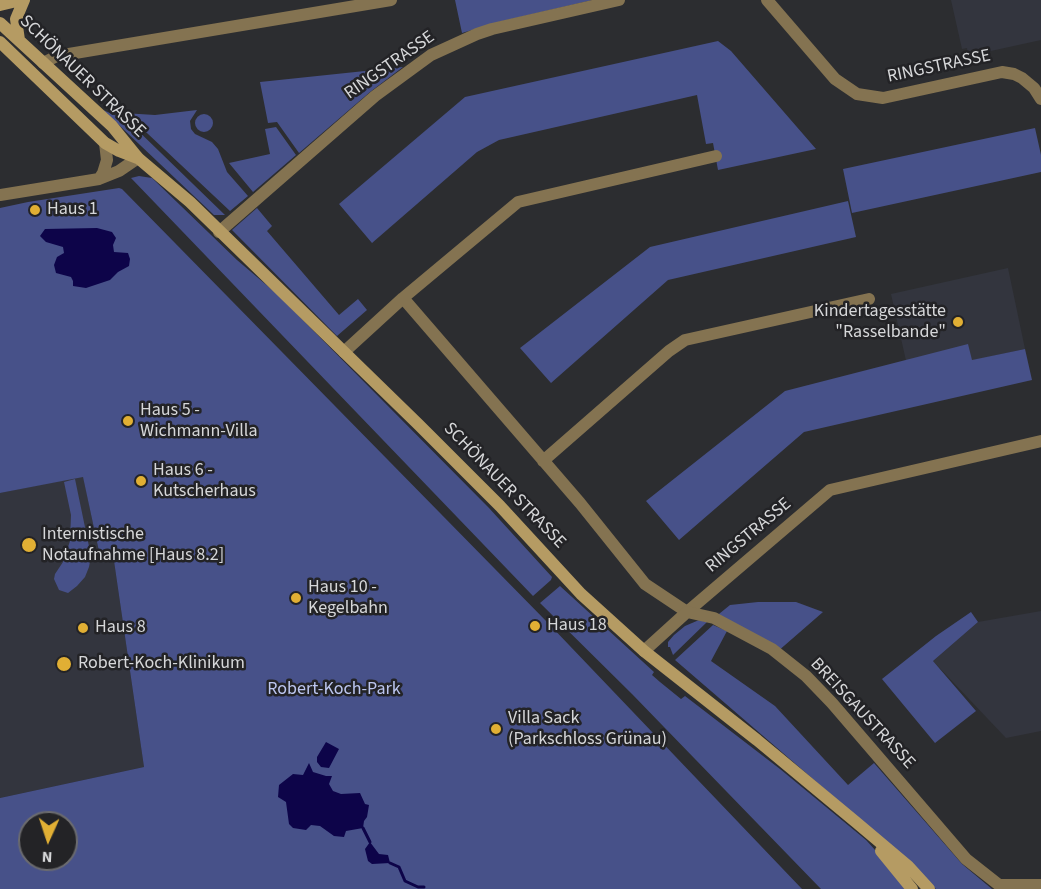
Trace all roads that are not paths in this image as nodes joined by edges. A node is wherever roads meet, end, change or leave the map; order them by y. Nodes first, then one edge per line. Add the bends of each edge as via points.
1 (23, 0) edge
2 (391, 0) edge
3 (619, 0) edge
4 (767, 0) edge
5 (0, 5) edge
6 (0, 23) edge
7 (19, 40) junction
8 (0, 42) edge
9 (43, 63) junction
10 (1041, 99) edge
11 (105, 143) junction
12 (716, 156) dead end
13 (138, 158) junction
14 (99, 179) junction
15 (0, 195) edge
16 (219, 232) junction
17 (404, 298) junction
18 (869, 299) dead end
19 (344, 352) junction
20 (1041, 441) edge
21 (543, 461) junction
22 (687, 612) junction
23 (644, 651) junction
24 (857, 823) junction
25 (1041, 885) edge
26 (912, 889) edge
27 (929, 889) edge

1 - 5 main road
1 - 7 main road via 16,19
2 - 9 street via 57,56
3 - 16 street, RINGSTRASSE via 477,34 431,55 375,96
4 - 10 street, RINGSTRASSE via 836,79 857,94 883,98 1002,72 1023,78
6 - 7 main road, SCHÖNAUER STRASSE
7 - 9 main road, SCHÖNAUER STRASSE
8 - 11 main road, SCHÖNAUER STRASSE
9 - 13 main road, SCHÖNAUER STRASSE via 120,134
11 - 13 main road, SCHÖNAUER STRASSE
11 - 14 street, SCHÖNAUER STRASSE via 107,160
12 - 17 street via 518,202
13 - 14 street
13 - 16 main road, SCHÖNAUER STRASSE
14 - 15 street
16 - 19 main road, SCHÖNAUER STRASSE
17 - 19 street
17 - 21 street
18 - 21 street via 685,340
19 - 23 main road, SCHÖNAUER STRASSE via 492,498 582,594
20 - 22 street, RINGSTRASSE via 830,490
21 - 22 street via 645,584
22 - 23 street
22 - 25 street, BREISGAUSTRASSE via 714,618 772,649 806,676 966,859 999,885
23 - 24 main road, SCHÖNAUER STRASSE
24 - 26 main road, SCHÖNAUER STRASSE
24 - 27 main road, SCHÖNAUER STRASSE

